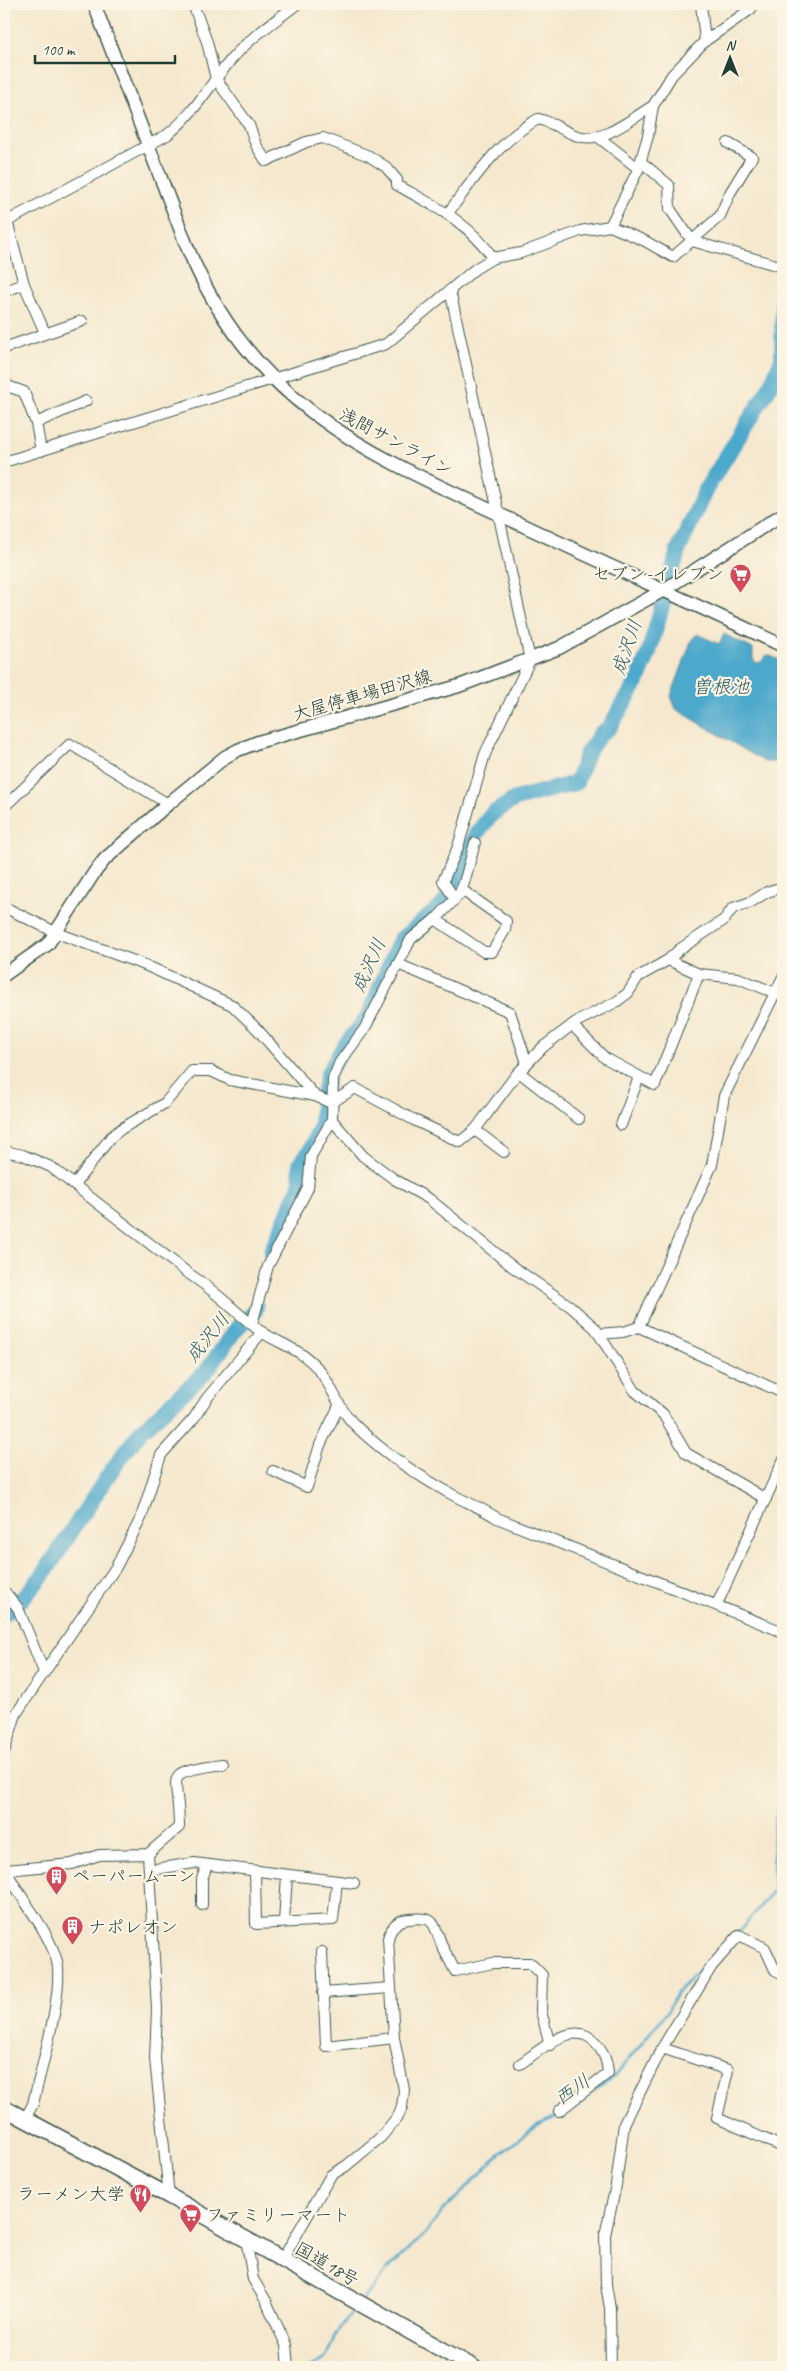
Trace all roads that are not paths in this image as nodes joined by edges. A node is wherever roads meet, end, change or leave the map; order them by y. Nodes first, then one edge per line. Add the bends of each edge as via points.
1 (94, 4) edge
2 (193, 4) edge
3 (298, 4) edge
4 (701, 4) edge
5 (753, 4) edge
6 (705, 40) junction
7 (216, 79) junction
8 (653, 106) junction
9 (597, 136) junction
10 (728, 142) dead end
11 (149, 145) junction
12 (640, 165) junction
13 (448, 213) junction
14 (6, 222) edge
15 (610, 226) junction
16 (692, 241) junction
17 (493, 258) junction
18 (779, 266) edge
19 (24, 284) junction
20 (4, 290) edge
21 (450, 290) junction
22 (82, 321) dead end
23 (46, 333) junction
24 (4, 348) edge
25 (4, 378) edge
26 (274, 379) junction
27 (86, 402) dead end
28 (36, 423) junction
29 (41, 451) junction
30 (4, 462) edge
31 (499, 514) junction
32 (783, 514) edge
33 (667, 593) junction
34 (783, 646) edge
35 (530, 660) junction
36 (168, 804) junction
37 (4, 806) edge
38 (475, 844) dead end
39 (783, 888) edge
40 (462, 890) junction
41 (454, 898) junction
42 (4, 907) edge
43 (435, 919) junction
44 (57, 933) junction
45 (668, 960) junction
46 (398, 964) junction
47 (4, 974) edge
48 (699, 974) junction
49 (783, 977) edge
50 (780, 994) edge
51 (572, 1025) junction
52 (527, 1063) junction
53 (519, 1072) junction
54 (639, 1077) junction
55 (315, 1096) junction
56 (328, 1102) junction
57 (579, 1119) dead end
58 (332, 1120) junction
59 (620, 1125) dead end
60 (475, 1130) junction
61 (4, 1151) edge
62 (504, 1152) dead end
63 (74, 1185) junction
64 (250, 1323) junction
65 (639, 1328) junction
66 (262, 1332) junction
67 (599, 1334) junction
68 (783, 1393) edge
69 (339, 1406) junction
70 (783, 1461) edge
71 (274, 1470) dead end
72 (766, 1499) junction
73 (6, 1595) edge
74 (717, 1604) junction
75 (783, 1632) edge
76 (44, 1672) junction
77 (4, 1752) edge
78 (223, 1764) dead end
79 (148, 1854) junction
80 (207, 1864) junction
81 (5, 1868) edge
82 (149, 1870) junction
83 (255, 1870) junction
84 (287, 1875) junction
85 (336, 1881) junction
86 (354, 1883) dead end
87 (202, 1905) dead end
88 (284, 1922) junction
89 (322, 1952) dead end
90 (783, 1974) edge
91 (390, 1988) junction
92 (323, 1992) junction
93 (394, 2038) junction
94 (550, 2045) junction
95 (662, 2048) junction
96 (520, 2064) dead end
97 (4, 2108) edge
98 (559, 2111) dead end
99 (25, 2119) junction
100 (783, 2147) edge
101 (169, 2196) junction
102 (246, 2239) junction
103 (282, 2260) junction
104 (288, 2367) edge
105 (474, 2367) edge
106 (611, 2367) edge

1 - 11 main road, 浅間サンライン
2 - 7 street
3 - 7 street via 244,45
4 - 6 street
5 - 6 street via 751,9
6 - 8 street via 672,75
7 - 11 street via 183,123
7 - 13 street via 249,124 256,146 266,161 306,142 324,138 369,156 386,167 397,180 397,185
8 - 9 street
8 - 12 street
9 - 12 street via 634,165
9 - 13 street via 576,136 551,122 538,119 523,127 489,160
10 - 16 street via 752,157 720,216
11 - 14 street
11 - 26 main road, 浅間サンライン via 203,284 232,331
12 - 15 street
12 - 16 street via 645,165 669,185 670,209
13 - 17 street via 480,239
14 - 19 street
15 - 16 street via 672,257
15 - 17 street via 580,231 521,253
16 - 18 street
17 - 21 street
19 - 20 street
19 - 23 street
21 - 26 street via 386,344
21 - 31 street
22 - 23 street
23 - 24 street
25 - 28 street via 6,386 24,392
26 - 29 street
26 - 31 main road, 浅間サンライン via 316,416 366,450
27 - 28 street
28 - 29 street
29 - 30 street
31 - 33 main road, 浅間サンライン
31 - 35 street
32 - 33 main road, 大屋停車場田沢線 via 676,582
33 - 34 main road, 浅間サンライン
33 - 35 main road, 大屋停車場田沢線
35 - 36 main road, 大屋停車場田沢線 via 459,686 251,744 225,757
35 - 41 street via 485,754 458,847 443,880
36 - 37 street via 70,744
36 - 44 main road, 大屋停車場田沢線 via 105,859
38 - 40 street
39 - 45 street via 734,908 724,920
40 - 41 street
40 - 43 street via 506,921 505,930 492,952 484,952
41 - 43 street
42 - 44 street
43 - 46 street via 411,939
44 - 47 main road, 大屋停車場田沢線 via 48,944
44 - 55 street via 154,969 232,1005
45 - 48 street
45 - 51 street via 638,977 628,993 616,1002
46 - 52 street via 510,1012
46 - 56 street via 365,1028 340,1062
48 - 50 street via 738,978
48 - 54 street via 655,1085
49 - 50 street
50 - 65 street via 724,1096 712,1165
51 - 52 street via 543,1046
51 - 54 street via 605,1058
52 - 53 street
53 - 57 street
53 - 60 street
54 - 59 street
55 - 56 street
55 - 63 street via 230,1080 211,1071 192,1071 165,1103 121,1128
56 - 58 street
56 - 60 street via 355,1088 460,1142
58 - 64 street via 311,1156 308,1188 268,1266 266,1282
58 - 67 street via 363,1156 429,1199 513,1267 570,1306
60 - 62 street
61 - 63 street via 51,1167
63 - 64 street via 208,1286
64 - 66 street
65 - 67 street
65 - 68 street
66 - 69 street via 290,1345 309,1360 320,1371
66 - 76 street via 161,1455 141,1518 116,1567
67 - 72 street via 635,1391 663,1414 686,1453
69 - 71 street via 320,1446 308,1487
69 - 74 street via 360,1430 410,1469 497,1518
70 - 72 street
72 - 74 street
73 - 76 street via 18,1608
74 - 75 street
76 - 77 street via 16,1714
78 - 79 street via 184,1770 178,1775 175,1782 179,1826
79 - 81 street via 99,1855 72,1864
79 - 82 street
80 - 82 street
80 - 83 street
80 - 87 street via 202,1879
81 - 99 street via 43,1930 57,1960 58,1992 33,2104
82 - 101 street via 157,2009 155,2059
83 - 84 street
83 - 88 street via 256,1924
84 - 85 street
84 - 88 street
85 - 86 street
85 - 88 street via 333,1920
89 - 92 street
90 - 95 street via 775,1970 764,1948 739,1935 712,1966
91 - 92 street
91 - 93 street
91 - 94 street via 388,1938 392,1927 404,1919 431,1920 438,1928 440,1941 455,1971 493,1963 530,1963 542,1974 541,2011
92 - 93 street via 326,2046
93 - 103 street via 404,2090 399,2115 381,2137 331,2175
94 - 96 street
94 - 98 street via 562,2036 576,2032 590,2037 607,2061 608,2073
95 - 100 street via 728,2070 717,2118
95 - 106 street via 624,2124 616,2185 608,2215 606,2285 610,2308
97 - 99 highway, 国道18号
99 - 101 highway, 国道18号
101 - 102 highway, 国道18号
102 - 103 highway, 国道18号
102 - 104 street via 253,2279 286,2345
103 - 105 highway, 国道18号

